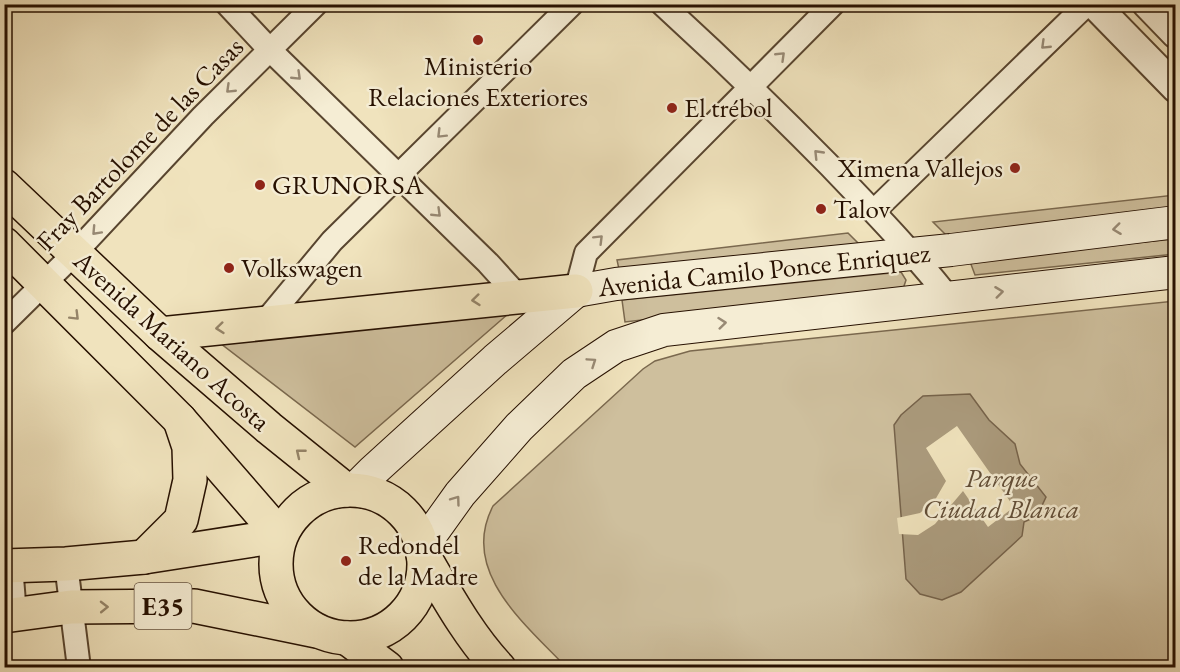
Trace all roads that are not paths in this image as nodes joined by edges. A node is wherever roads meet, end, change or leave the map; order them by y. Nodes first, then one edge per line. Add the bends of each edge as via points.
1 (227, 4) edge
2 (316, 4) edge
3 (572, 4) edge
4 (662, 4) edge
5 (833, 4) edge
6 (1087, 4) edge
7 (1094, 4) edge
8 (1147, 4) edge
9 (1176, 34) edge
10 (270, 50) junction
11 (751, 85) junction
12 (1176, 88) edge
13 (399, 176) junction
14 (4, 186) edge
15 (874, 211) junction
16 (1176, 222) edge
17 (4, 244) edge
18 (914, 253) junction
19 (74, 254) junction
20 (1176, 272) edge
21 (44, 285) junction
22 (576, 291) junction
23 (518, 296) junction
24 (949, 298) junction
25 (4, 323) edge
26 (264, 323) junction
27 (160, 334) junction
28 (180, 420) junction
29 (350, 490) junction
30 (279, 535) junction
31 (422, 551) junction
32 (144, 557) junction
33 (7, 563) edge
34 (66, 564) junction
35 (71, 607) junction
36 (10, 616) edge
37 (333, 635) junction
38 (79, 668) edge
39 (387, 668) edge
40 (499, 668) edge

1 - 10 street
2 - 10 street, Fray Bartolome de las Casas
3 -> 13 street
4 - 11 street
11 -> 5 street
6 -> 15 street
7 - 12 street
8 - 9 street
10 -> 13 street
10 -> 19 street, Fray Bartolome de las Casas
15 -> 11 street
22 -> 11 street via 586,253
13 -> 23 street
13 - 26 street via 332,241
14 - 19 main road, Avenida Mariano Acosta
15 - 18 street
16 -> 18 main road, Avenida Camilo Ponce Enriquez
17 - 21 main road, Avenida Mariano Acosta
18 - 22 main road, Avenida Camilo Ponce Enriquez
18 - 24 street
19 - 21 street, Fray Bartolome de las Casas
19 - 27 main road, Avenida Mariano Acosta
24 -> 20 main road, Avenida Camilo Ponce Enriquez
21 - 25 street, Fray Bartolome de las Casas
21 -> 28 main road, Avenida Mariano Acosta
22 - 23 main road
22 - 29 main road, Avenida Camilo Ponce Enriquez
23 -> 26 main road
31 -> 24 main road, Avenida Camilo Ponce Enriquez via 460,494 519,427 574,374 616,346 664,330
26 -> 27 main road
29 -> 27 main road, Avenida Mariano Acosta via 269,428
28 - 30 main road, Avenida Mariano Acosta
28 - 32 main road via 189,447 190,480 181,520
29 - 30 main road via 327,493 310,501
29 - 31 main road via 370,493 397,508 408,519
30 - 32 main road, E35
30 - 37 main road, E35 via 276,567 289,606 303,621
31 - 37 main road, E35 via 423,576 404,615 388,628 368,636
31 - 40 main road via 481,648
32 - 34 main road, E35
33 - 34 main road, E35
33 - 36 street
34 - 35 street
35 - 36 main road, E35
35 -> 37 main road, E35 via 194,606
35 - 38 street
37 - 39 main road, E35

